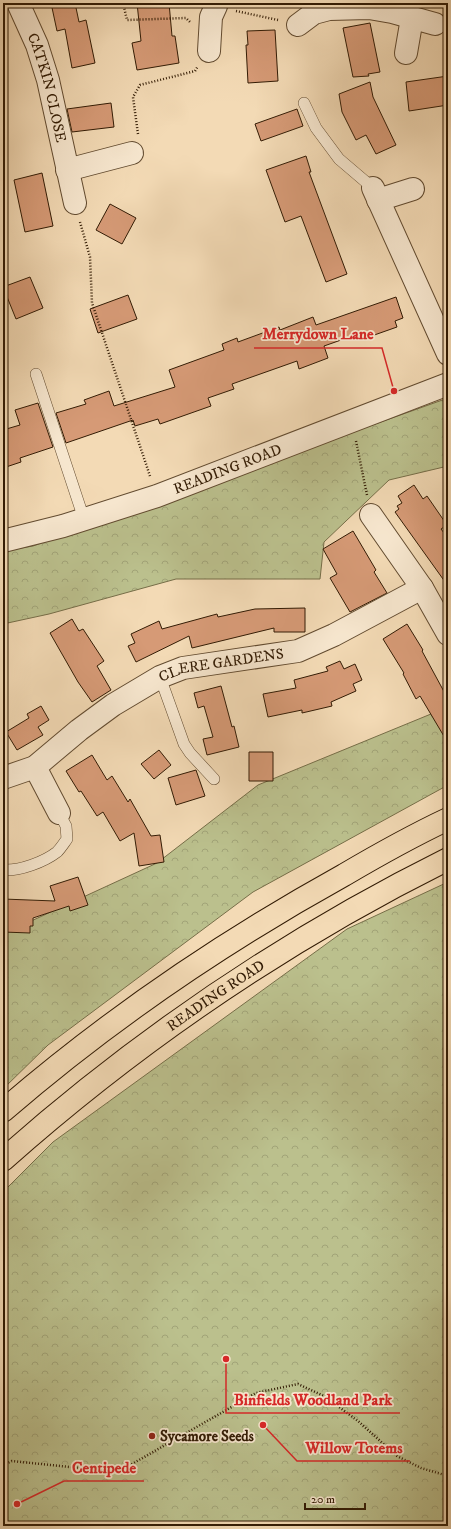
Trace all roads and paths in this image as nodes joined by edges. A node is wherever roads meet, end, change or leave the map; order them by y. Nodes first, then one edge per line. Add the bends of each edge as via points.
1 (123, 3) edge
2 (216, 5) edge
3 (328, 6) edge
4 (13, 7) edge
5 (412, 18) junction
6 (435, 24) dead end
7 (298, 25) joint
8 (210, 44) junction
9 (406, 53) dead end
10 (304, 103) dead end
11 (132, 153) joint
12 (67, 170) junction
13 (413, 189) dead end
14 (376, 194) junction
15 (75, 203) joint
16 (448, 354) edge
17 (36, 374) dead end
18 (448, 384) edge
19 (348, 422) junction
20 (157, 496) junction
21 (371, 515) joint
22 (84, 519) junction
23 (3, 541) edge
24 (422, 588) junction
25 (448, 634) edge
26 (160, 677) junction
27 (35, 767) junction
28 (3, 778) edge
29 (214, 779) dead end
30 (60, 813) joint
31 (448, 819) edge
32 (448, 859) edge
33 (3, 870) edge
34 (3, 1111) edge
35 (3, 1160) edge
36 (3, 1465) edge
37 (448, 1476) edge

1 - 8 path via 127,20 186,18
2 - 7 path
2 - 8 street via 211,17
3 - 5 street via 369,8
3 - 7 street
4 - 12 street, CATKIN CLOSE via 37,45 48,80
5 - 6 street
5 - 9 street
8 - 11 path via 195,71 140,85 133,97 140,146
10 - 14 lane via 316,128 339,159
11 - 12 street
12 - 15 street, CATKIN CLOSE
13 - 14 street
14 - 16 street
15 - 20 path via 90,257 92,303
17 - 22 lane
18 - 19 street, READING ROAD
19 - 20 street, READING ROAD
19 - 21 path via 357,444
20 - 22 street, READING ROAD
21 - 24 street
22 - 23 street, READING ROAD
24 - 25 street
24 - 26 street, CLERE GARDENS via 334,635 298,651 190,666
26 - 27 street, CLERE GARDENS via 112,705
26 - 29 lane via 184,744
27 - 28 street, CLERE GARDENS
27 - 30 street
30 - 33 lane via 66,826 67,839 58,851 42,861
31 - 34 highway via 344,874 250,930 140,1004
32 - 35 highway, READING ROAD via 336,919 197,1007 86,1090
36 - 37 path via 12,1461 118,1472 256,1393 298,1384 324,1396 358,1421 397,1456 421,1468

